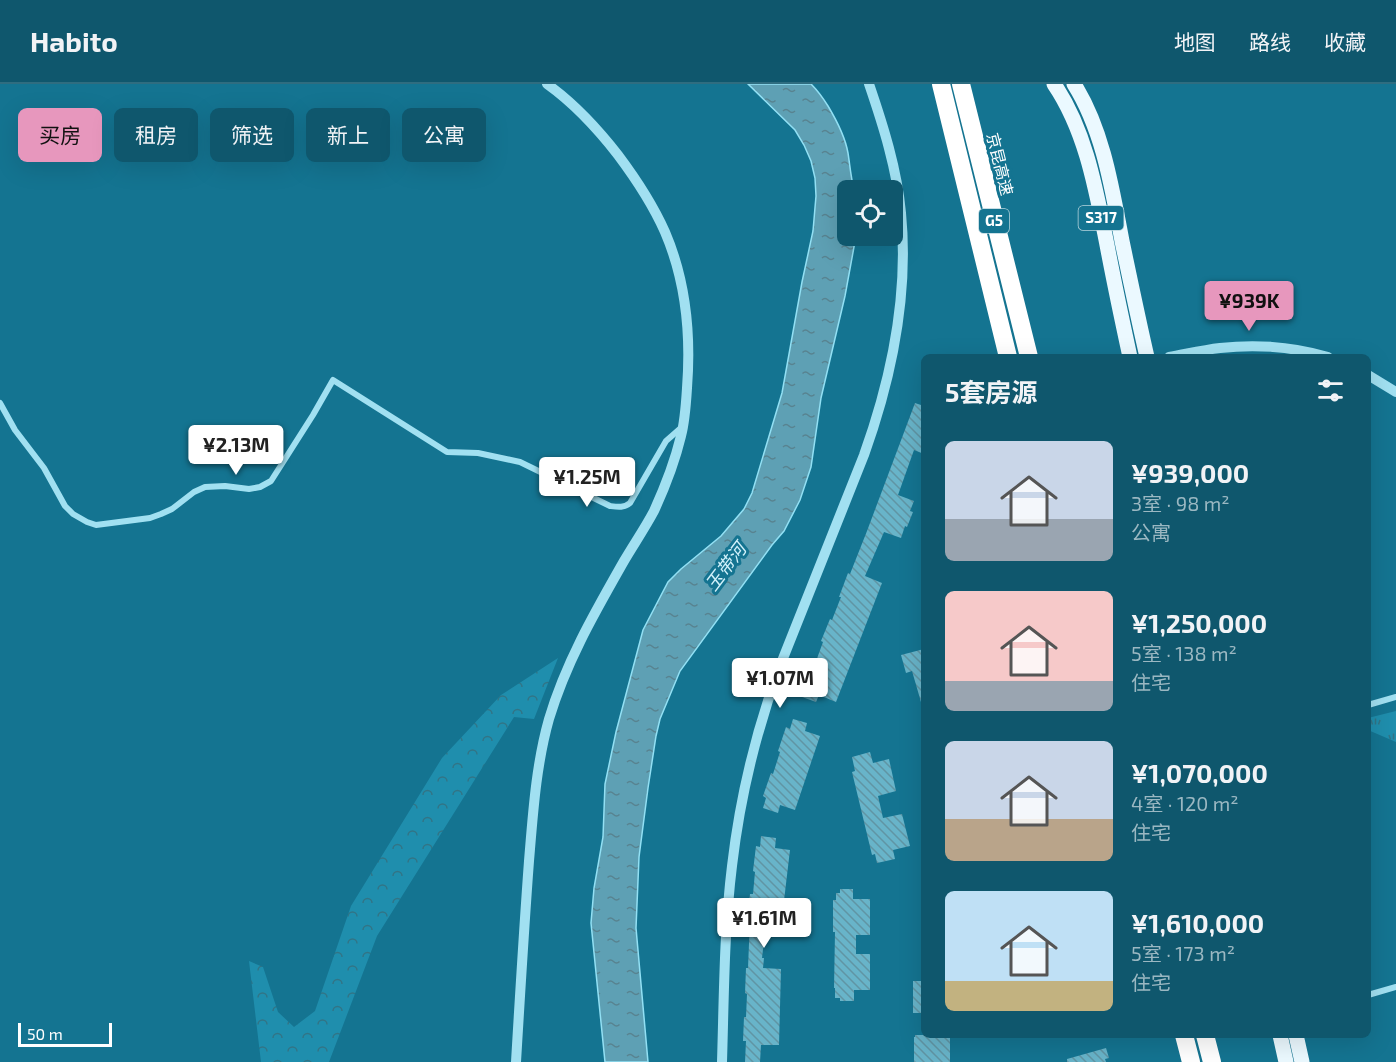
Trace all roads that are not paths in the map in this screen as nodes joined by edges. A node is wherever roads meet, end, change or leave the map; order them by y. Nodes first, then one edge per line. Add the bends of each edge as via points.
1 (547, 84) edge
2 (869, 84) edge
3 (941, 84) edge
4 (961, 84) edge
5 (1054, 84) edge
6 (1074, 84) edge
7 (1007, 354) edge
8 (1028, 354) edge
9 (1129, 354) edge
10 (1146, 354) edge
11 (1185, 354) edge
12 (1318, 354) edge
13 (1371, 377) edge
14 (1396, 392) edge
15 (0, 403) edge
16 (683, 427) junction
17 (1396, 697) edge
18 (1371, 704) edge
19 (1396, 987) edge
20 (1371, 994) edge
21 (1185, 1038) edge
22 (1206, 1038) edge
23 (1281, 1038) edge
24 (1297, 1038) edge
25 (516, 1062) edge
26 (722, 1062) edge
27 (1191, 1062) edge
28 (1212, 1062) edge
29 (1286, 1062) edge
30 (1302, 1062) edge

1 - 16 street via 579,109 606,139 642,190 665,233 679,274 688,333
2 - 26 street via 898,188 903,242 900,317 884,398 769,695 752,757 731,867
3 - 7 highway, G5
4 - 8 highway, 京昆高速 / G5
5 - 9 main road, S317 via 1067,105 1087,156
6 - 10 main road, S317 via 1102,152
11 - 12 street via 1250,346
13 - 14 street
15 - 16 street via 65,506 96,525 150,518 176,507 205,487 249,489 271,481 333,380 447,452 478,453 520,462 610,506 630,503 666,441
16 - 25 street via 652,514 582,637 549,720 533,809
17 - 18 street
19 - 20 street
21 - 27 highway
22 - 28 highway
23 - 29 main road
24 - 30 main road

